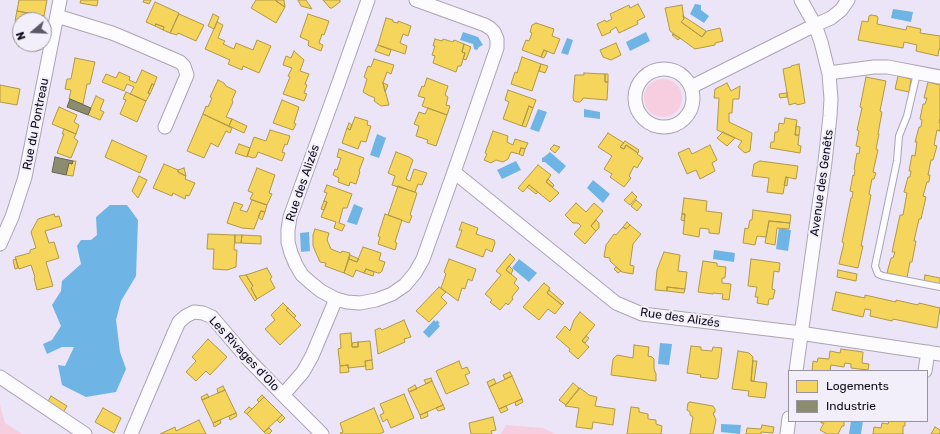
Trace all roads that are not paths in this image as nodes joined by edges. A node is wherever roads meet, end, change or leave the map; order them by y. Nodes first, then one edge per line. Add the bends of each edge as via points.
1 (60, 0) edge
2 (368, 0) edge
3 (416, 0) edge
4 (801, 0) edge
5 (848, 0) edge
6 (57, 16) junction
7 (815, 26) junction
8 (917, 72) junction
9 (829, 74) junction
10 (940, 77) edge
11 (691, 87) junction
12 (165, 127) dead end
13 (454, 172) junction
14 (0, 244) edge
15 (940, 287) edge
16 (336, 299) junction
17 (801, 334) junction
18 (934, 353) edge
19 (796, 370) edge
20 (926, 370) edge
21 (0, 377) edge
22 (283, 396) junction
23 (788, 422) edge
24 (85, 434) edge
25 (131, 434) edge
26 (322, 434) edge
27 (787, 434) edge

1 - 6 street, Rue du Pontreau
2 - 16 street, Rue des Alizés via 290,217 288,230 291,254 302,275 320,291
3 - 13 street, Rue des Alizés via 485,25 494,32 497,39 497,48
4 - 7 street, Avenue des Genêts
5 - 7 street via 831,18
6 - 12 street via 112,33 184,66 187,74
6 - 14 street, Rue du Pontreau via 25,177
7 - 9 street, Avenue des Genêts
7 - 11 street
8 - 9 street via 888,67
8 - 10 street
8 - 15 lane via 907,116 899,136 897,161 875,266 878,274 883,276
9 - 17 street, Avenue des Genêts via 829,131
11 - 11 street via 682,75 675,71 654,71 639,83 635,92 635,103 645,120 655,126 666,127 679,123 687,116 692,107
13 - 16 street, Rue des Alizés via 423,259 405,285 392,294 376,300 360,303
13 - 17 street, Rue des Alizés via 616,303 642,314
16 - 22 street via 312,356 303,372
17 - 18 street, Rue des Alizés
17 - 19 street, Avenue des Genêts
18 - 20 street, Rue des Alizés
21 - 24 street
22 - 25 street, Les Rivages d'Olo via 246,358 212,317 194,312 179,322
22 - 26 street, Les Rivages d'Olo
23 - 27 street

